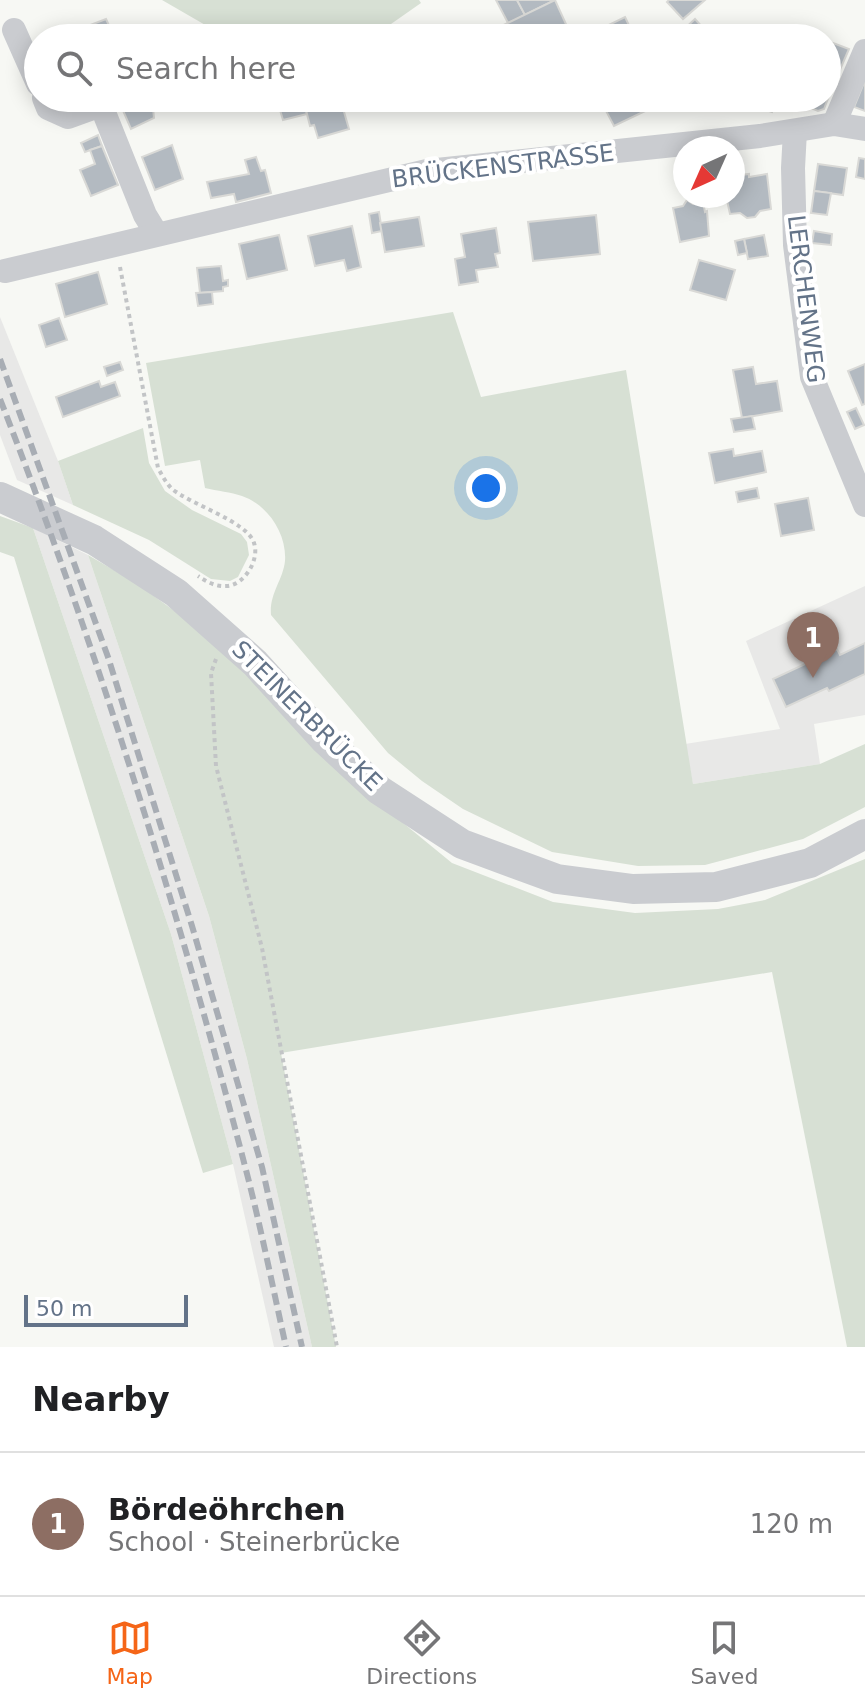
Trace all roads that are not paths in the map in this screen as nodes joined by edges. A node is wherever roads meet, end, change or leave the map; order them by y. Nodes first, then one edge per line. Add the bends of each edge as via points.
1 (14, 30) dead end
2 (865, 51) edge
3 (24, 52) edge
4 (841, 108) edge
5 (57, 112) edge
6 (82, 112) edge
7 (104, 112) edge
8 (839, 112) edge
9 (834, 124) junction
10 (865, 129) edge
11 (795, 131) junction
12 (156, 233) junction
13 (5, 271) dead end
14 (6, 499) edge
15 (865, 505) edge
16 (865, 834) edge

1 - 3 street
2 - 4 street
5 - 6 street via 68,117
7 - 12 street
8 - 9 street
9 - 10 street, BRÜCKENSTRASSE
9 - 11 street, BRÜCKENSTRASSE
11 - 12 street, BRÜCKENSTRASSE via 427,171
11 - 15 street, LERCHENWEG via 795,245 812,377
12 - 13 street, BRÜCKENSTRASSE
14 - 16 street, STEINERBRÜCKE via 94,540 176,593 255,663 379,790 462,844 557,879 633,889 716,887 810,863

